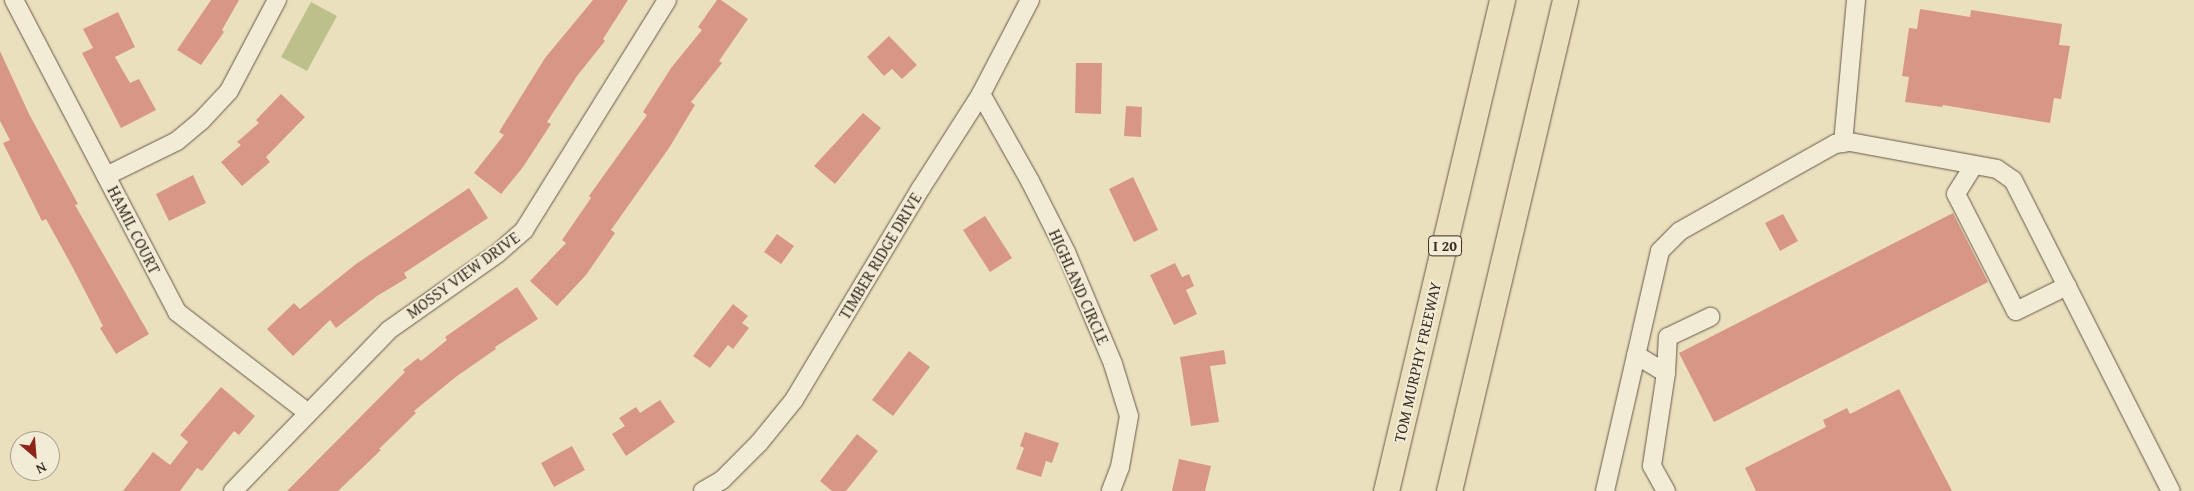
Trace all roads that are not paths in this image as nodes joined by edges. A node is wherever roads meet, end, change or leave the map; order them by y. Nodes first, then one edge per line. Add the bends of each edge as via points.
1 (14, 0) edge
2 (277, 0) edge
3 (667, 0) edge
4 (1030, 0) edge
5 (1502, 0) edge
6 (1565, 0) edge
7 (1856, 0) edge
8 (981, 94) junction
9 (1843, 143) junction
10 (1974, 165) junction
11 (106, 176) junction
12 (2067, 286) junction
13 (1710, 317) dead end
14 (1636, 355) junction
15 (1666, 373) junction
16 (308, 413) junction
17 (233, 491) edge
18 (703, 491) edge
19 (1111, 491) edge
20 (1386, 491) edge
21 (1449, 491) edge
22 (1605, 491) edge
23 (1666, 491) edge
24 (2171, 491) edge

1 - 11 street, HAMIL COURT
2 - 11 street via 229,91 201,121 178,141
3 - 16 street, MOSSY VIEW DRIVE via 524,230 498,253 389,330
4 - 8 street, TIMBER RIDGE DRIVE
5 - 20 highway, TOM MURPHY FREEWAY / I 20
6 - 21 highway
7 - 9 street
8 - 18 street, TIMBER RIDGE DRIVE via 920,188 794,400 759,443 722,480
8 - 19 street, HIGHLAND CIRCLE via 1066,252 1113,364 1129,416 1120,468
9 - 10 street
9 - 14 street via 1835,144 1680,230 1660,251
10 - 12 street via 1997,169 2013,180
10 - 12 street via 1956,194 2016,311
11 - 16 street, HAMIL COURT via 176,312
12 - 24 street
13 - 15 street via 1668,338
14 - 15 street
14 - 22 street
15 - 23 street via 1652,466
16 - 17 street, MOSSY VIEW DRIVE

